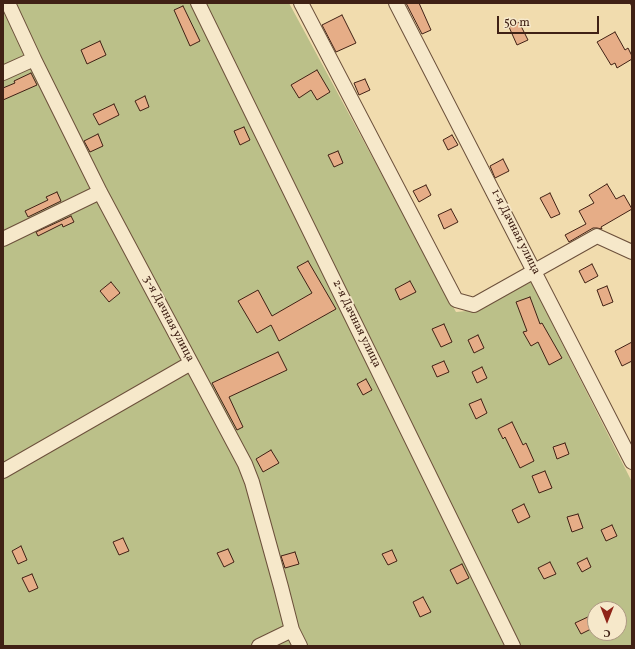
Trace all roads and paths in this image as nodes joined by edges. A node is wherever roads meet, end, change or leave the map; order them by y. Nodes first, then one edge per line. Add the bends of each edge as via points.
1 (8, 3) edge
2 (198, 3) edge
3 (301, 3) edge
4 (396, 3) edge
5 (34, 59) junction
6 (3, 73) edge
7 (100, 192) junction
8 (3, 239) edge
9 (632, 252) edge
10 (535, 271) junction
11 (191, 363) junction
12 (632, 462) edge
13 (3, 471) edge
14 (292, 630) junction
15 (259, 646) edge
16 (300, 646) edge
17 (513, 646) edge

1 - 5 street, 3-я Дачная улица
2 - 17 street, 2-я Дачная улица
3 - 10 street via 456,300 474,305
4 - 10 street, 1-я Дачная улица
5 - 6 street
5 - 7 street, 3-я Дачная улица
7 - 8 street
7 - 11 street, 3-я Дачная улица
9 - 10 street via 597,236
10 - 12 street, 1-я Дачная улица
11 - 13 street
11 - 14 street, 3-я Дачная улица via 245,464
14 - 15 street
14 - 16 street, 3-я Дачная улица

